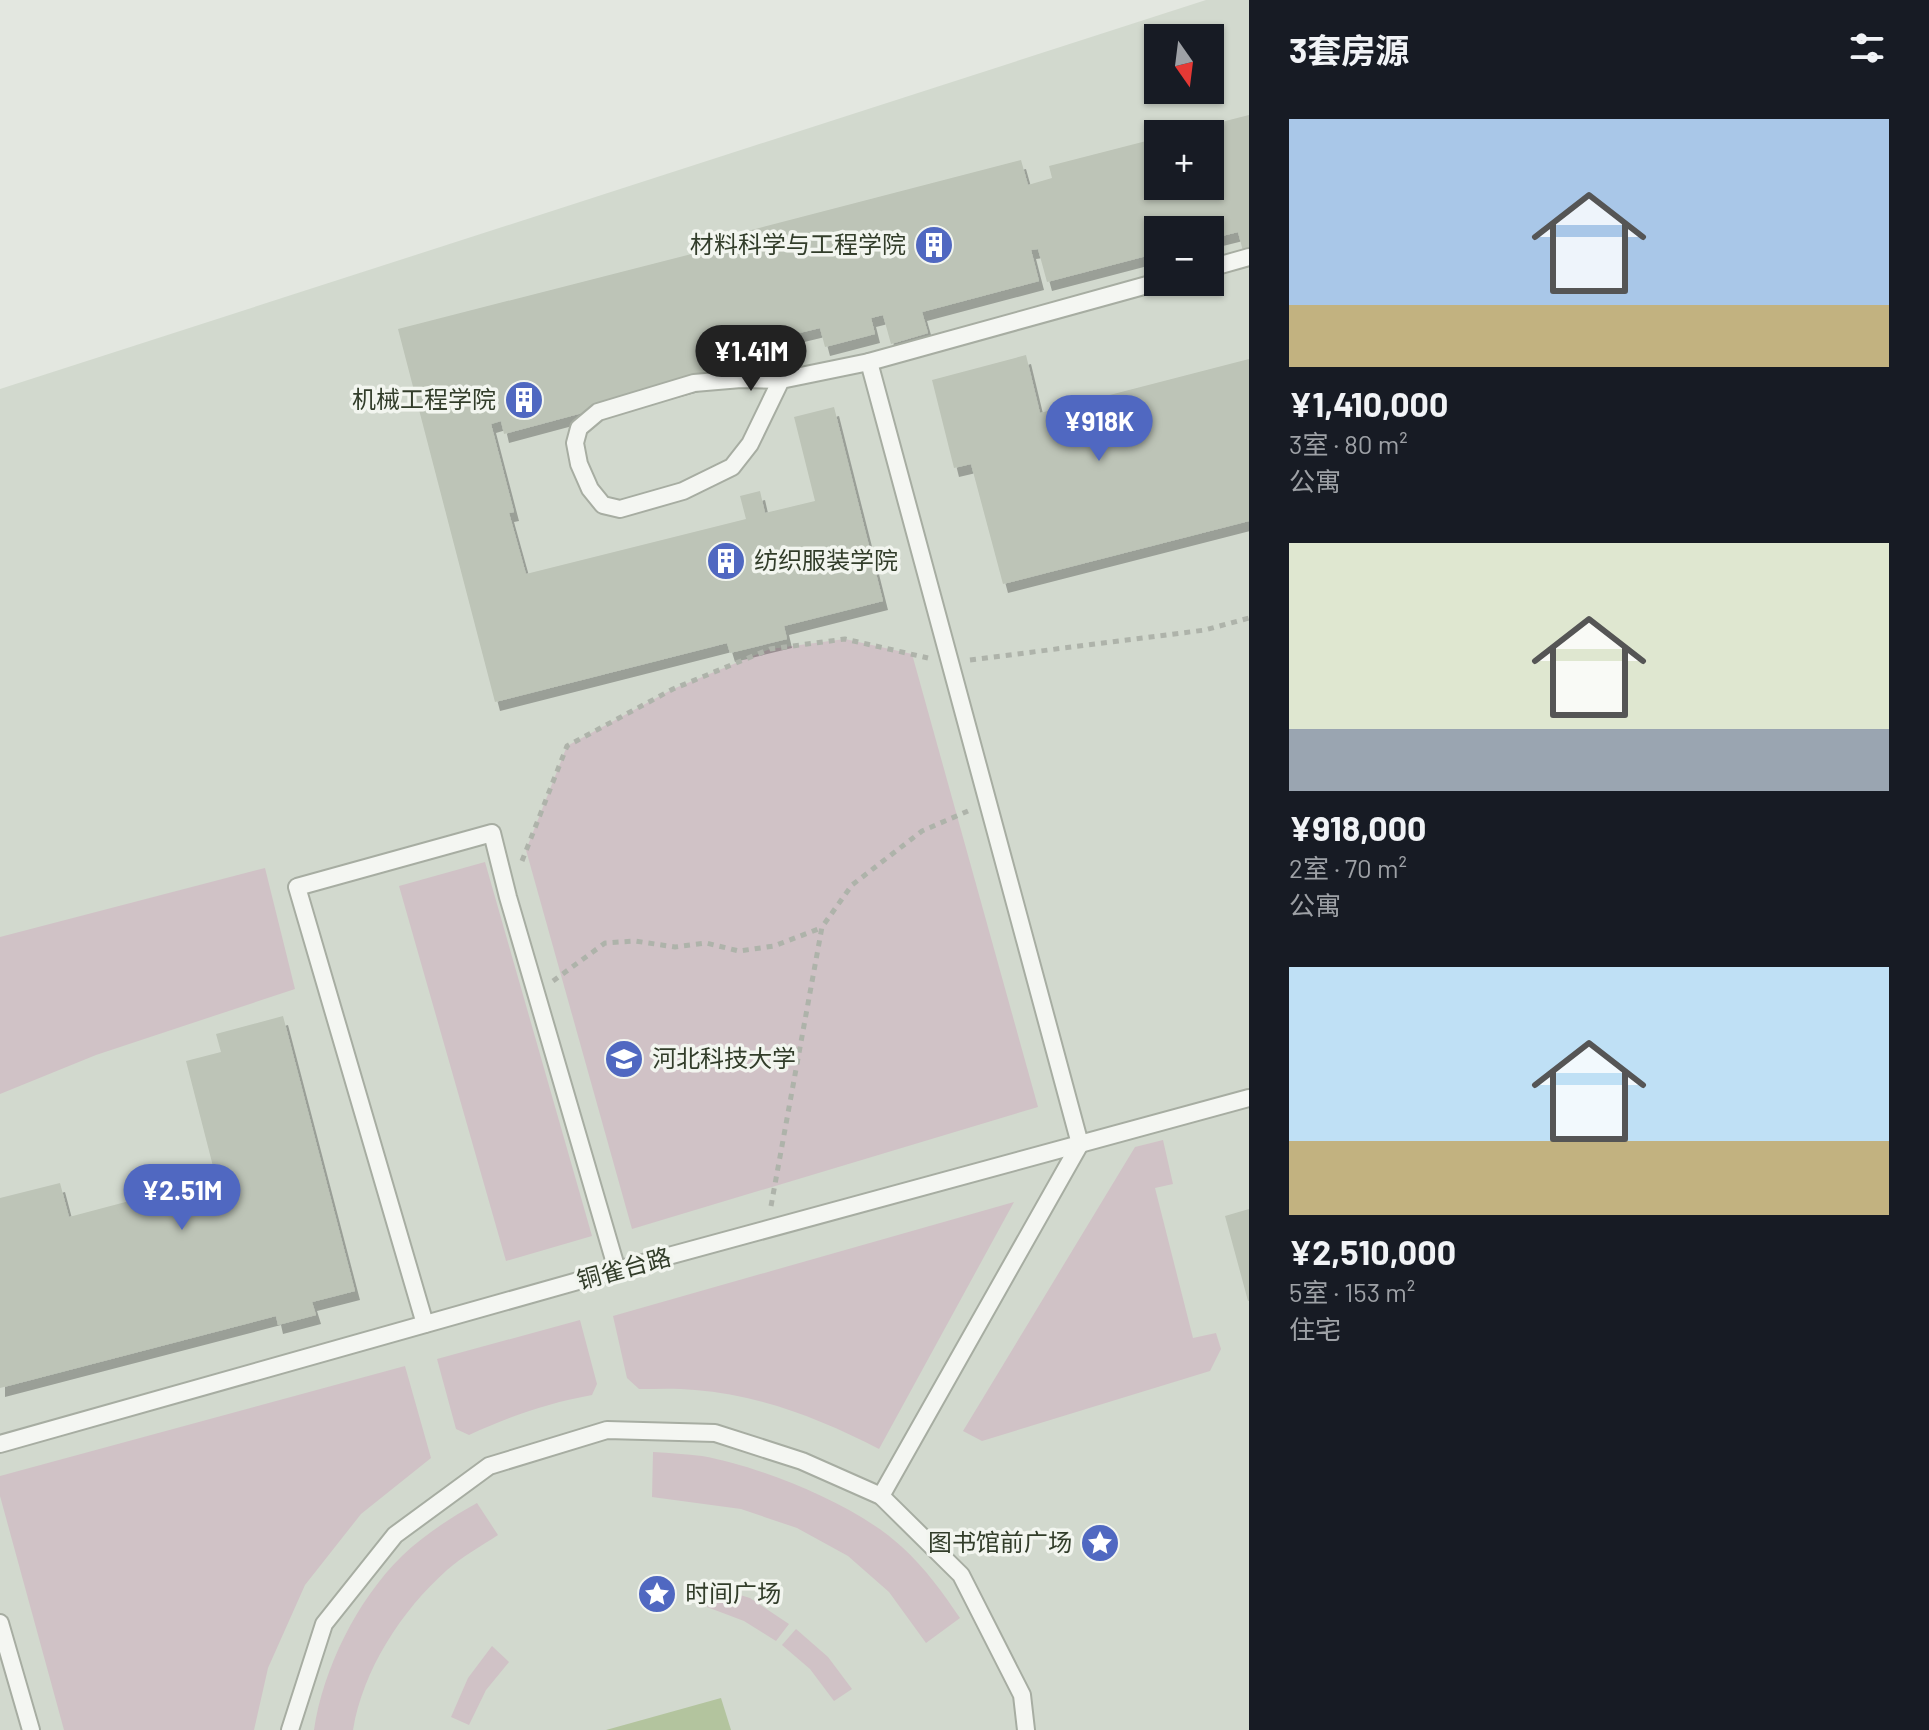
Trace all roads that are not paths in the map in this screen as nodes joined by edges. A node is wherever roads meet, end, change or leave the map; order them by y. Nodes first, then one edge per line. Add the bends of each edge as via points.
1 (1249, 257) edge
2 (1224, 264) edge
3 (1144, 286) edge
4 (869, 362) junction
5 (781, 380) junction
6 (1249, 1098) edge
7 (1080, 1144) junction
8 (617, 1270) junction
9 (425, 1324) junction
10 (0, 1444) edge
11 (881, 1496) junction
12 (0, 1623) edge
13 (31, 1730) edge
14 (290, 1730) edge
15 (1026, 1730) edge

1 - 2 lane
3 - 4 lane
4 - 5 lane
4 - 7 lane
5 - 5 lane via 694,383 598,412 579,428 575,443 590,489 603,505 620,509 683,491 732,467 750,444
6 - 7 lane, 铜雀台路
7 - 8 lane, 铜雀台路
7 - 11 lane
8 - 9 lane, 铜雀台路
8 - 9 lane via 492,833 297,887
9 - 10 lane, 铜雀台路
11 - 14 lane via 802,1461 715,1433 607,1430 489,1466 395,1535 324,1624
11 - 15 lane via 961,1575 1022,1695
12 - 13 lane

